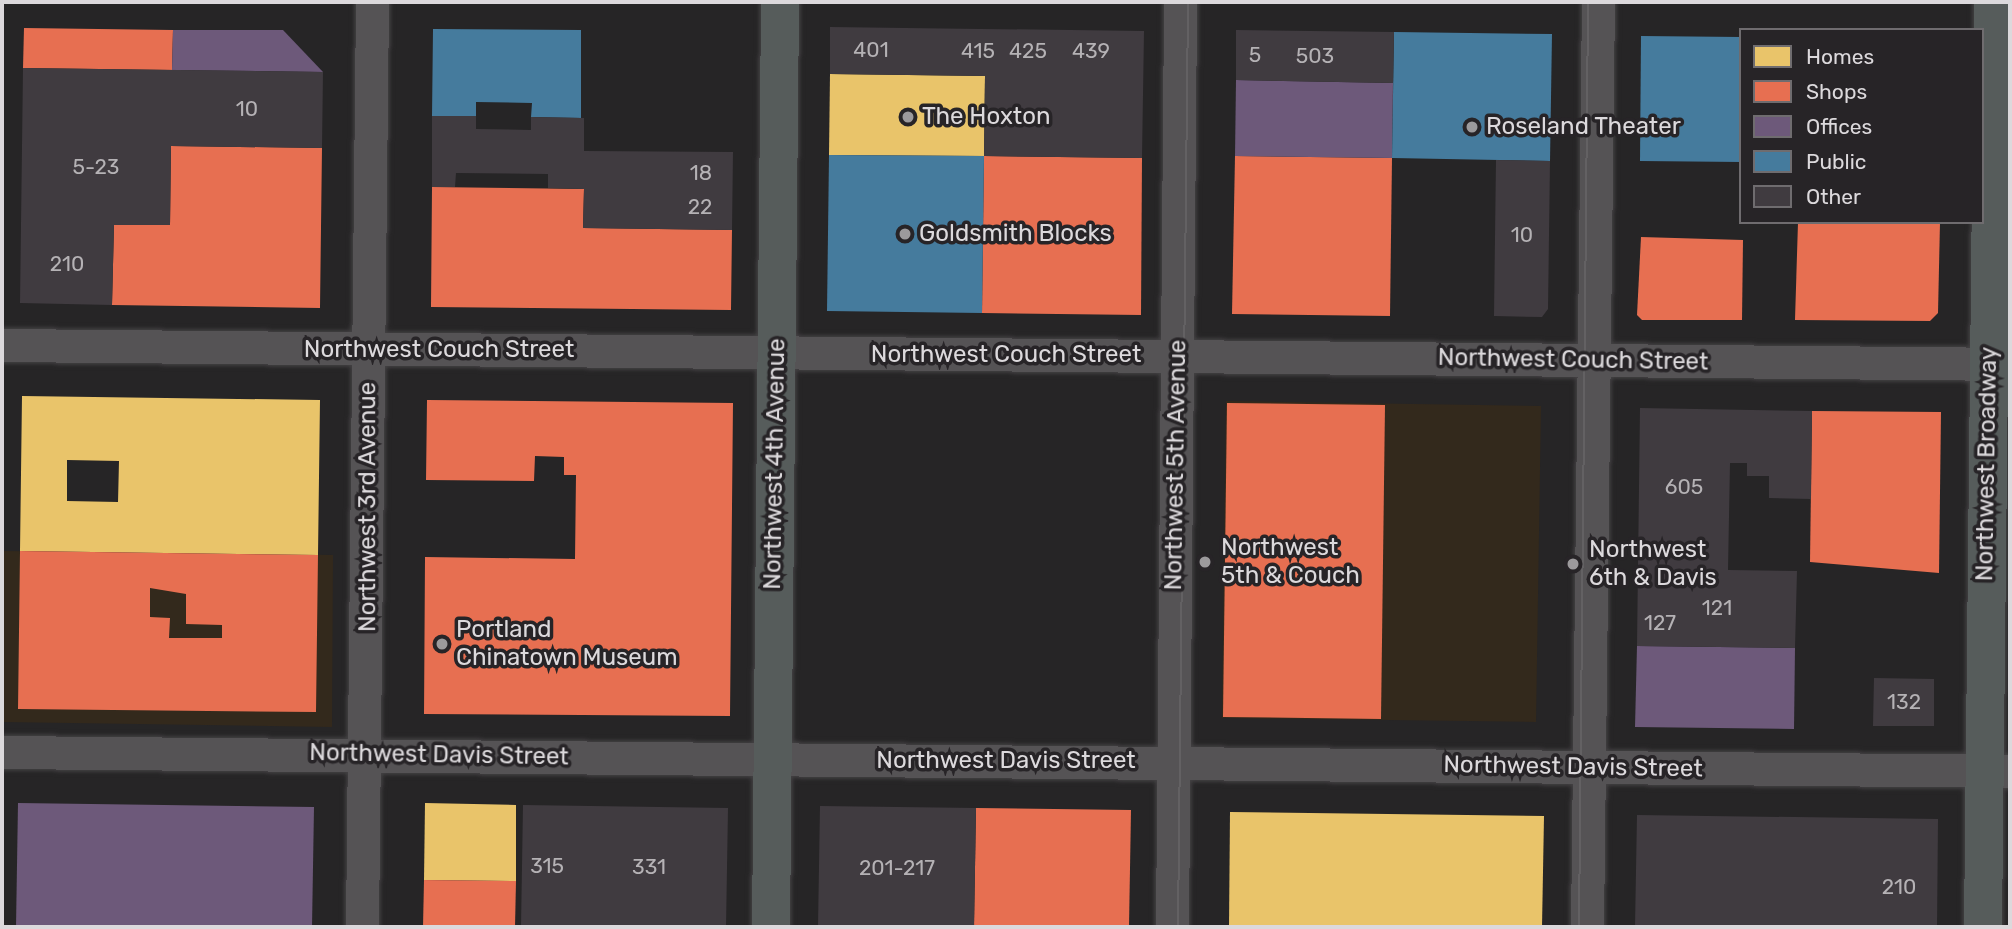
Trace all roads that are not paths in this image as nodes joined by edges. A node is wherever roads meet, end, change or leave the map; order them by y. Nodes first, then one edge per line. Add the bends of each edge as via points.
1 (372, 2) edge
2 (780, 2) edge
3 (1180, 2) edge
4 (1598, 2) edge
5 (1993, 2) edge
6 (2, 345) edge
7 (369, 349) junction
8 (776, 353) junction
9 (1178, 356) junction
10 (1593, 360) junction
11 (1999, 364) edge
12 (2, 752) edge
13 (366, 754) junction
14 (771, 760) junction
15 (1172, 763) junction
16 (1588, 766) junction
17 (1997, 771) edge
18 (362, 927) edge
19 (771, 927) edge
20 (1172, 927) edge
21 (1587, 927) edge
22 (1983, 927) edge

1 - 7 street, Northwest 3rd Avenue
2 - 8 main road, Northwest 4th Avenue
3 - 9 street, Northwest 5th Avenue
4 - 10 street
5 - 11 main road, Northwest Broadway
6 - 7 street, Northwest Couch Street
7 - 8 street, Northwest Couch Street
7 - 13 street, Northwest 3rd Avenue
8 - 9 street, Northwest Couch Street
8 - 14 main road, Northwest 4th Avenue
9 - 10 street, Northwest Couch Street
9 - 15 street, Northwest 5th Avenue
10 - 11 street, Northwest Couch Street
10 - 16 street
11 - 17 main road, Northwest Broadway
12 - 13 street, Northwest Davis Street
13 - 14 street, Northwest Davis Street
13 - 18 street, Northwest 3rd Avenue
14 - 15 street, Northwest Davis Street
14 - 19 main road, Northwest 4th Avenue
15 - 16 street, Northwest Davis Street
15 - 20 street, Northwest 5th Avenue
16 - 17 street, Northwest Davis Street
16 - 21 street
17 - 22 main road, Northwest Broadway

